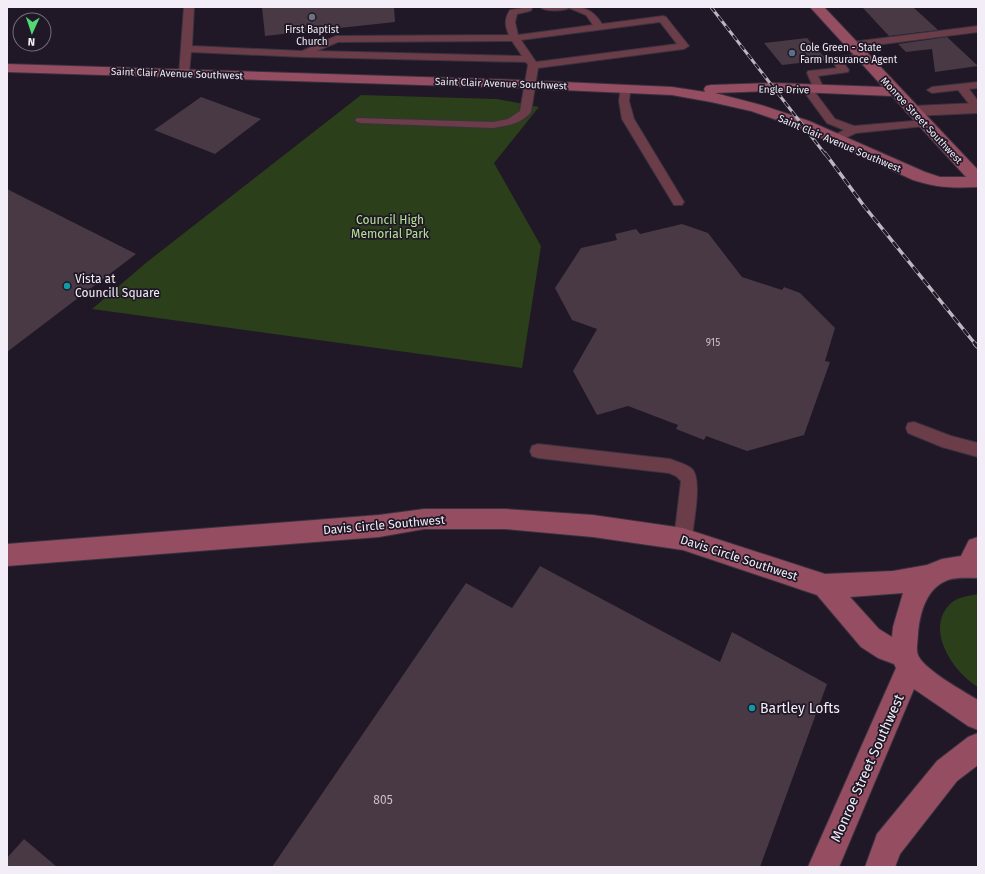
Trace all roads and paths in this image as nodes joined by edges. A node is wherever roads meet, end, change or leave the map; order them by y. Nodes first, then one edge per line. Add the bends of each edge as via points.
1 (189, 7) edge
2 (565, 7) edge
3 (573, 7) edge
4 (816, 7) edge
5 (545, 8) edge
6 (527, 9) dead end
7 (599, 28) junction
8 (978, 29) edge
9 (515, 38) junction
10 (852, 45) junction
11 (186, 49) junction
12 (303, 54) junction
13 (863, 57) junction
14 (531, 62) junction
15 (7, 68) edge
16 (184, 74) junction
17 (531, 84) junction
18 (978, 85) edge
19 (962, 88) junction
20 (628, 89) junction
21 (813, 89) junction
22 (932, 90) dead end
23 (672, 91) junction
24 (896, 92) junction
25 (978, 108) edge
26 (914, 110) junction
27 (361, 120) dead end
28 (925, 123) junction
29 (853, 130) junction
30 (835, 139) junction
31 (978, 181) edge
32 (678, 202) dead end
33 (914, 428) dead end
34 (978, 450) edge
35 (538, 451) dead end
36 (683, 539) junction
37 (7, 555) edge
38 (975, 560) edge
39 (931, 576) junction
40 (825, 586) junction
41 (907, 661) junction
42 (978, 716) edge
43 (978, 747) edge
44 (823, 867) edge
45 (880, 867) edge

1 - 11 lane
2 - 5 lane
3 - 7 lane via 594,16
4 - 10 street, Monroe Street Southwest
6 - 9 lane via 513,12 510,18
7 - 9 lane
7 - 14 lane via 664,19 684,46
8 - 10 lane
9 - 12 lane via 336,39
9 - 14 lane
10 - 13 street, Monroe Street Southwest
11 - 12 lane
11 - 16 lane
12 - 14 lane
13 - 21 lane via 836,60 844,70 812,73
13 - 24 street, Monroe Street Southwest
14 - 17 lane
15 - 16 street, Saint Clair Avenue Southwest
16 - 17 street, Saint Clair Avenue Southwest
17 - 20 street, Saint Clair Avenue Southwest
17 - 27 lane via 525,112 511,122 493,125
18 - 19 lane
19 - 22 lane
19 - 25 lane
20 - 23 street, Saint Clair Avenue Southwest
20 - 32 lane via 624,101 628,119
21 - 23 street, Engle Drive
21 - 24 street, Engle Drive
21 - 29 lane via 831,121
23 - 30 street, Saint Clair Avenue Southwest via 756,108 803,124
24 - 26 street, Monroe Street Southwest
25 - 26 street
26 - 28 street, Monroe Street Southwest
28 - 29 lane
28 - 31 street, Monroe Street Southwest
29 - 30 lane
30 - 31 street, Saint Clair Avenue Southwest via 918,176 946,183
33 - 34 lane via 948,442
35 - 36 lane via 670,466 681,471 689,481
36 - 37 street, Davis Circle Southwest via 586,525 424,519 379,526
36 - 40 street, Davis Circle Southwest
38 - 39 street, Monroe Street Southwest
39 - 40 street via 893,583
39 - 41 street, Monroe Street Southwest via 920,586 913,599 906,628
40 - 41 street via 870,638
41 - 42 street via 930,684
41 - 44 street, Monroe Street Southwest via 898,700
43 - 45 street via 947,771 888,845

